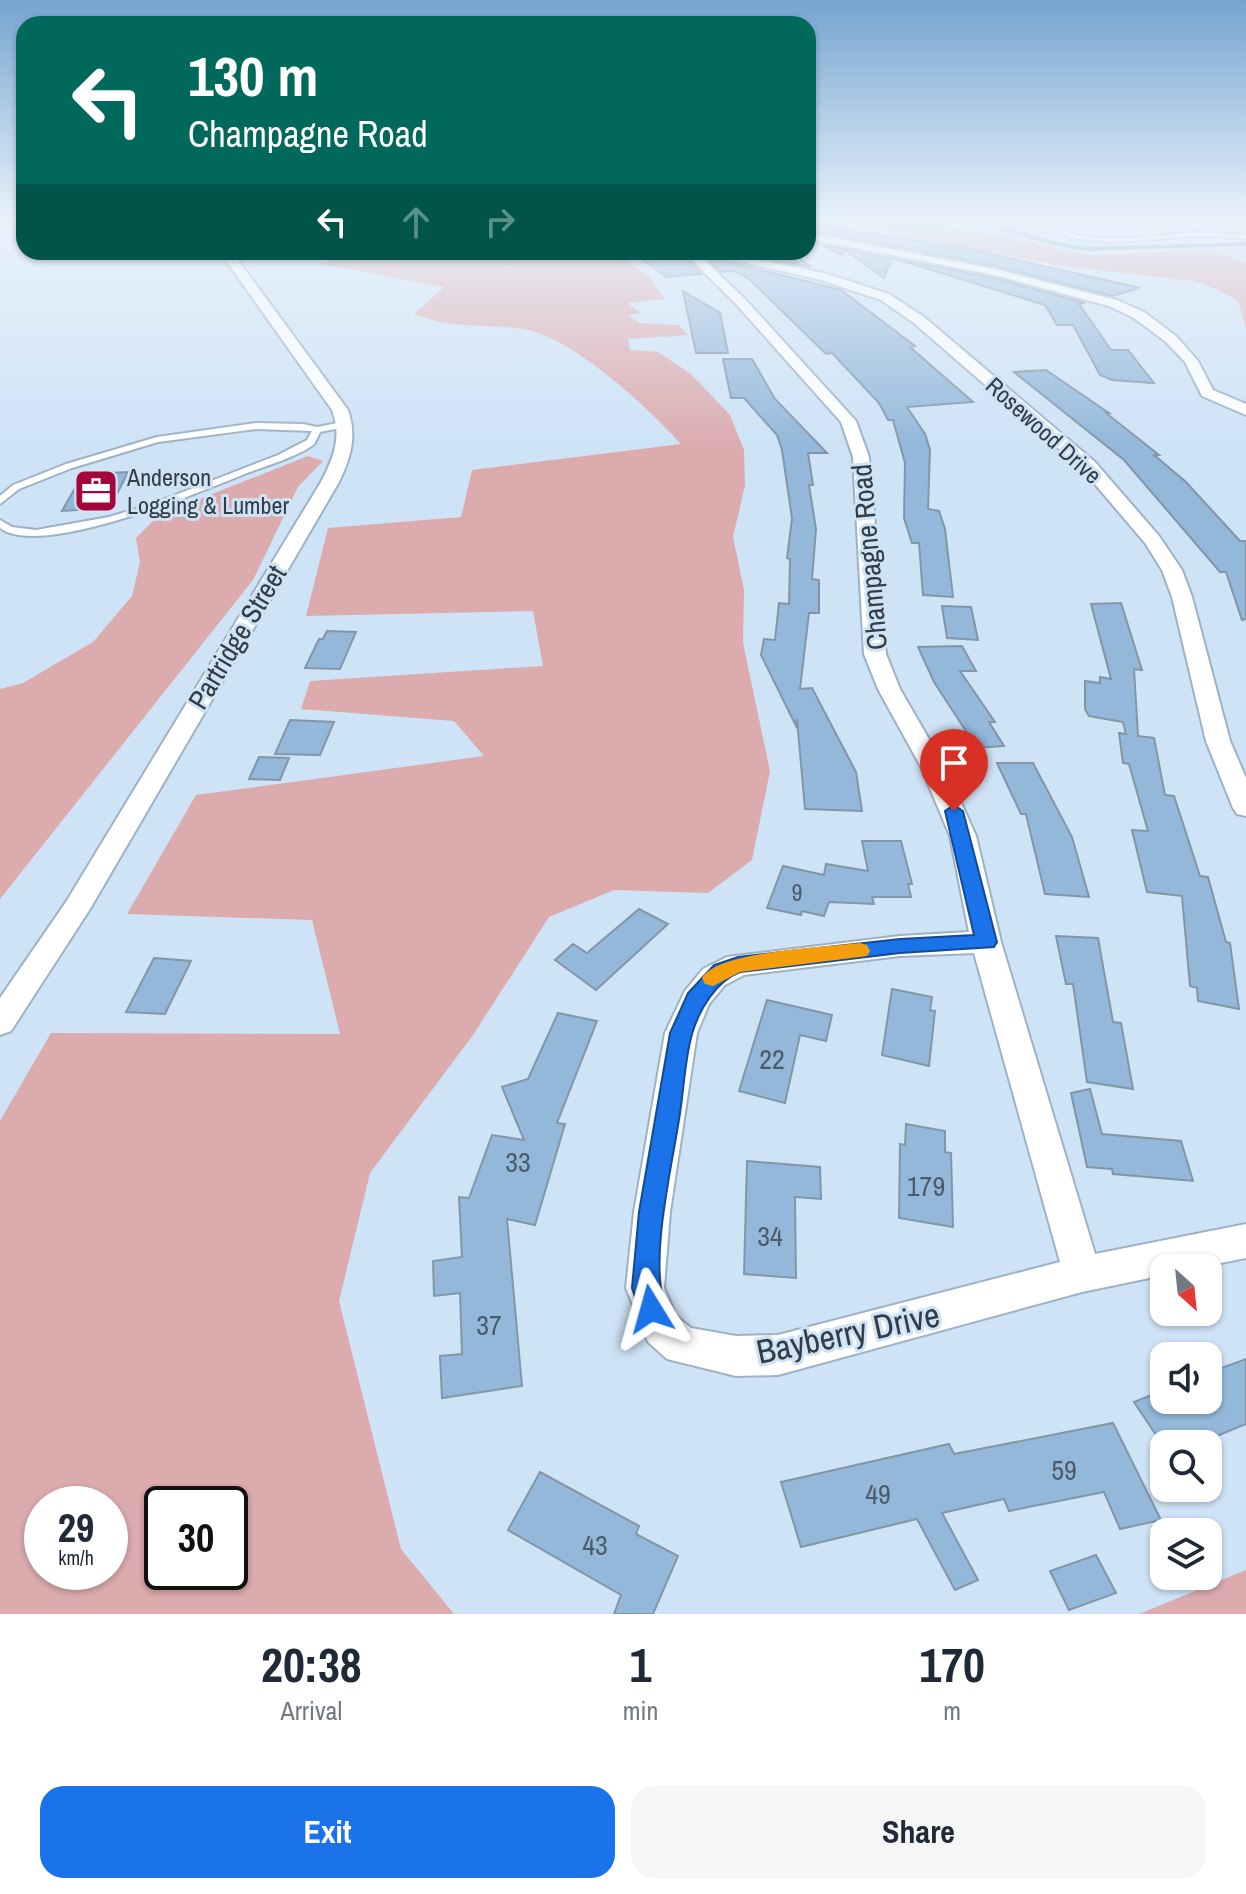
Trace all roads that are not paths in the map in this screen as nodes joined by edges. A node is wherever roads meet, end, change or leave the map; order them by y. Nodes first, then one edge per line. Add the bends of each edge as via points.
1 (259, 296) edge
2 (734, 296) edge
3 (883, 296) edge
4 (1088, 296) edge
5 (1246, 410) edge
6 (348, 424) junction
7 (317, 430) junction
8 (0, 501) edge
9 (0, 523) edge
10 (1246, 808) edge
11 (986, 942) junction
12 (0, 1023) edge
13 (1246, 1241) edge
14 (1082, 1274) junction

1 - 6 street
2 - 11 street, Champagne Road via 853,430 861,457 875,654 954,811
3 - 10 street, Rosewood Drive via 919,320 1089,466 1152,540 1172,570 1218,741
4 - 5 street via 1151,322 1191,361 1207,393
6 - 7 lane
6 - 12 street, Partridge Street via 342,457 306,521 76,909
7 - 8 lane via 256,426 157,440 69,466 16,487
7 - 9 lane via 311,442 281,457 111,520 36,533 9,530
11 - 14 street, Champagne Road
11 - 14 street, Bayberry Drive via 763,961 728,968 714,977 696,999 681,1033 652,1212 648,1299 662,1329 681,1345 758,1357 819,1347
13 - 14 street, Bayberry Drive

